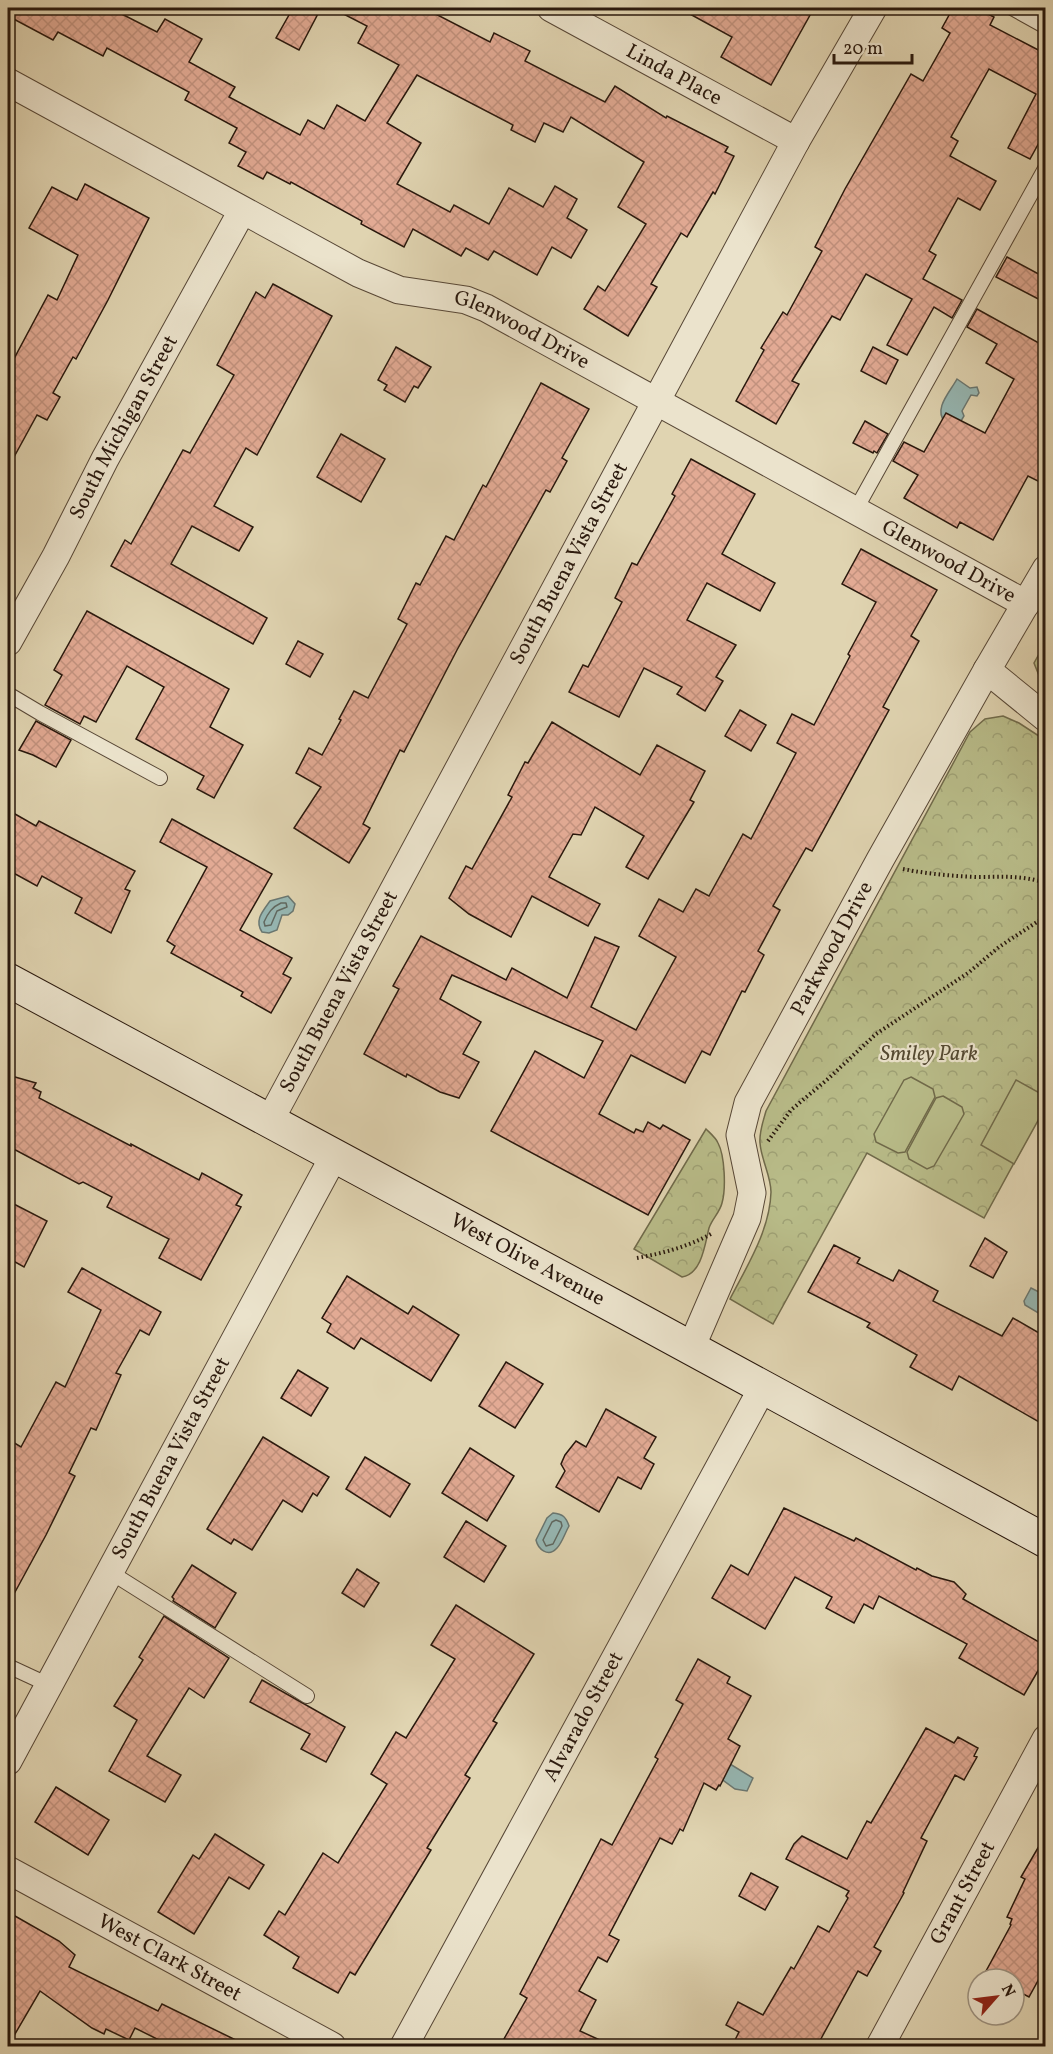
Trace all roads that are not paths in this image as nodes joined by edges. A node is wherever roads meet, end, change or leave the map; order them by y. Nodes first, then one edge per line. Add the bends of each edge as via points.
1 (551, 8) edge
2 (873, 8) edge
3 (1012, 8) edge
4 (1046, 27) edge
5 (8, 82) edge
6 (796, 141) junction
7 (1046, 167) edge
8 (242, 211) junction
9 (657, 403) junction
10 (855, 511) junction
11 (1046, 569) edge
12 (1026, 604) junction
13 (8, 642) edge
14 (987, 670) junction
15 (8, 694) edge
16 (1046, 718) edge
17 (160, 778) dead end
18 (8, 980) edge
19 (269, 1122) junction
20 (334, 1156) junction
21 (691, 1348) junction
22 (764, 1387) junction
23 (1046, 1541) edge
24 (110, 1572) junction
25 (8, 1666) edge
26 (49, 1685) junction
27 (307, 1696) dead end
28 (1046, 1739) edge
29 (8, 1761) edge
30 (8, 1870) edge
31 (332, 2046) edge
32 (404, 2046) edge
33 (880, 2046) edge

1 - 6 street, Linda Place
2 - 6 street, South Buena Vista Street
3 - 4 lane
5 - 8 street, Glenwood Drive
6 - 9 street, South Buena Vista Street
7 - 10 lane
8 - 9 street, Glenwood Drive via 358,273 399,290 466,300 486,309
8 - 13 street, South Michigan Street
9 - 10 street, Glenwood Drive
9 - 19 street, South Buena Vista Street
10 - 12 street, Glenwood Drive
11 - 12 street, Parkwood Drive
12 - 14 street, Parkwood Drive
14 - 16 street
14 - 21 street, Parkwood Drive via 748,1103 740,1135 752,1193 747,1218
15 - 17 lane
18 - 19 street, West Olive Avenue
19 - 20 street, West Olive Avenue
20 - 21 street, West Olive Avenue
20 - 24 street, South Buena Vista Street
21 - 22 street, West Olive Avenue
22 - 23 street, West Olive Avenue
22 - 32 street, Alvarado Street
24 - 26 street, South Buena Vista Street
24 - 27 lane
25 - 26 lane
26 - 29 street, South Buena Vista Street
28 - 33 street, Grant Street
30 - 31 street, West Clark Street

